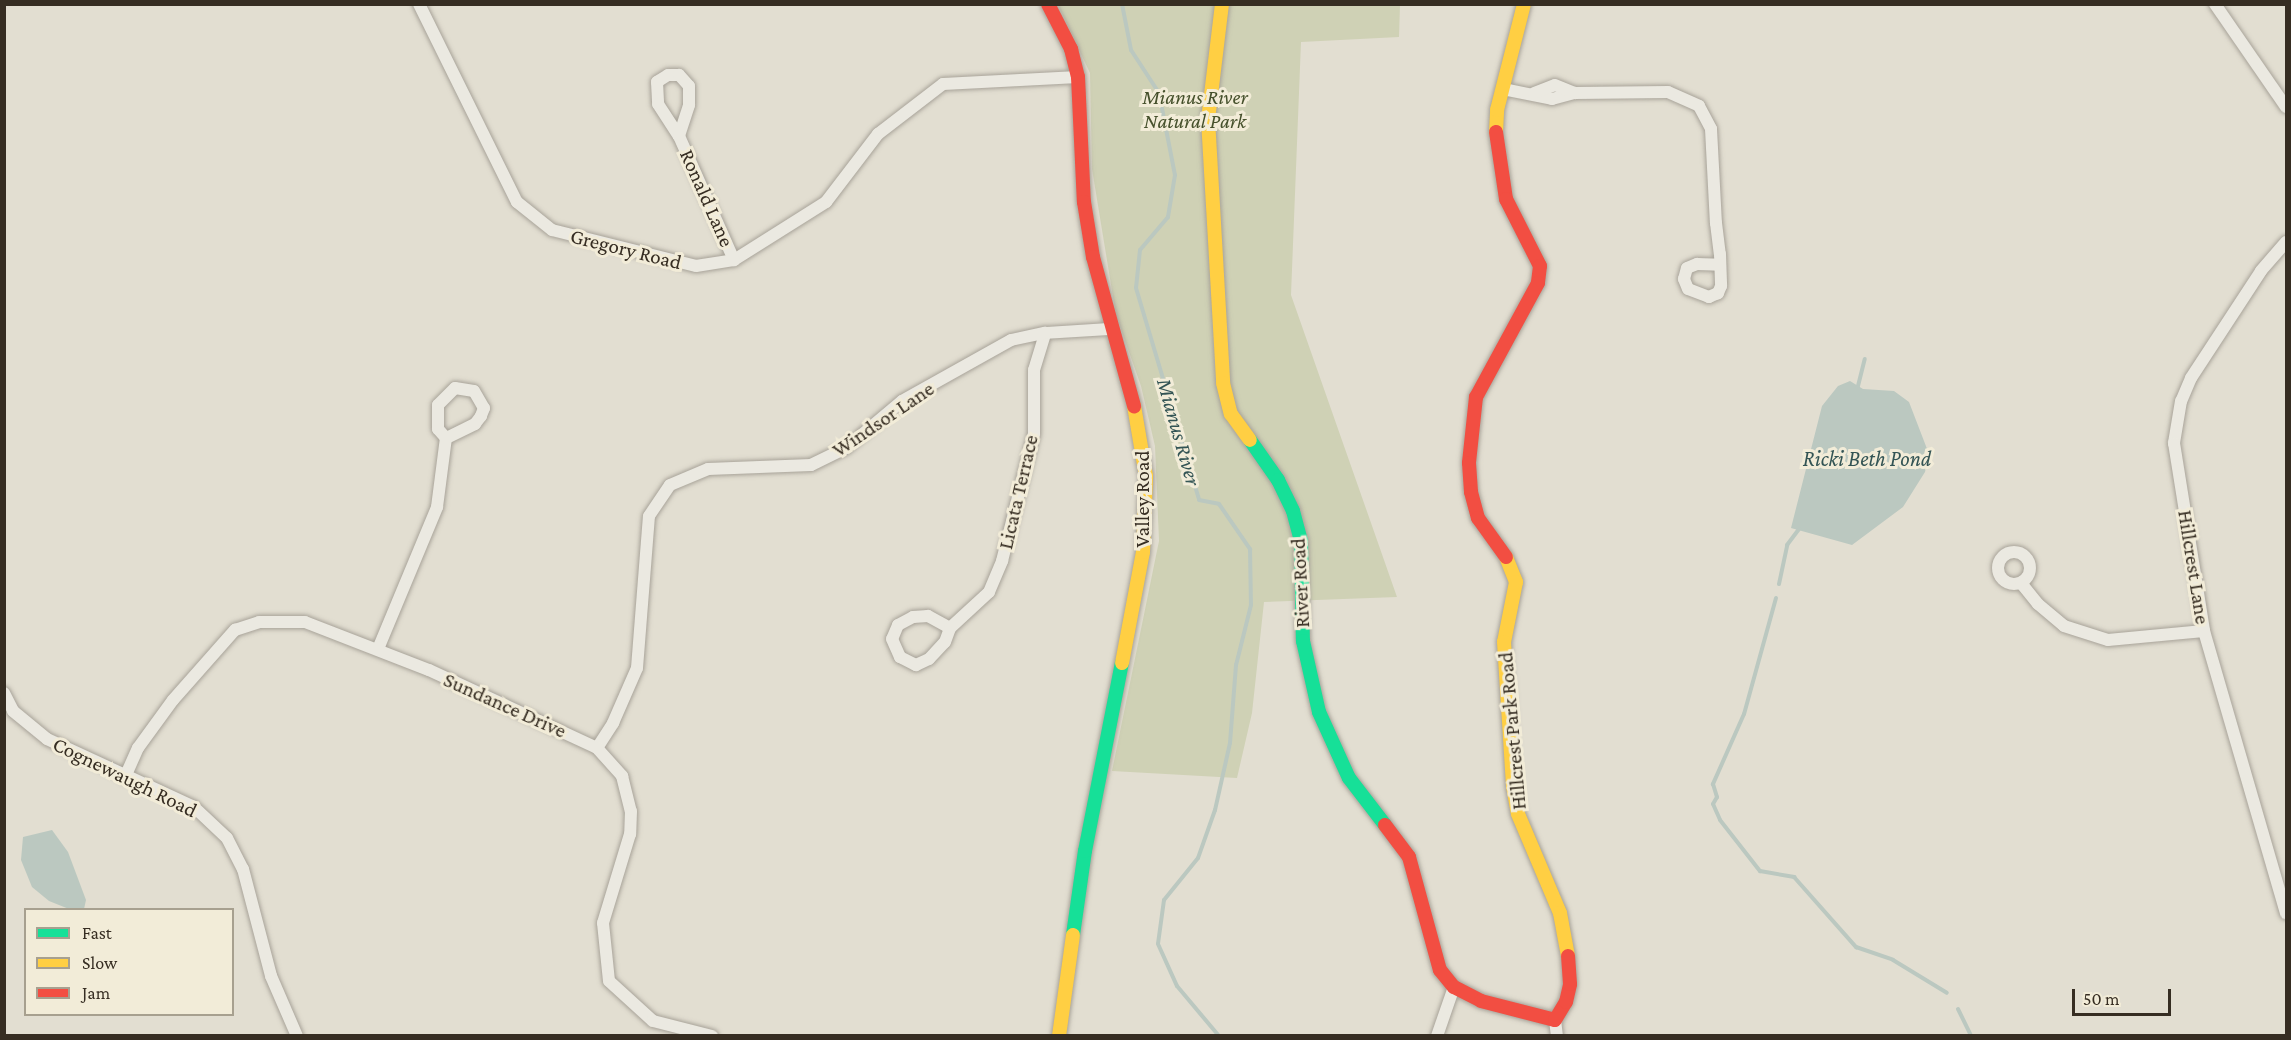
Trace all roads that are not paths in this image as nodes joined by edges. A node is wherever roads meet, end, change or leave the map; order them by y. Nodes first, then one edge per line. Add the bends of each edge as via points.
1 (419, 4) edge
2 (1048, 4) edge
3 (1222, 4) edge
4 (1524, 4) edge
5 (2216, 4) edge
6 (1078, 76) junction
7 (1503, 89) junction
8 (2286, 107) edge
9 (679, 136) junction
10 (2286, 242) edge
11 (734, 260) junction
12 (1720, 265) dead end
13 (1112, 329) junction
14 (1045, 333) junction
15 (446, 438) dead end
16 (2021, 583) dead end
17 (950, 628) junction
18 (2204, 631) junction
19 (378, 649) junction
20 (4, 693) edge
21 (597, 748) junction
22 (125, 777) junction
23 (2286, 914) edge
24 (1454, 987) junction
25 (1555, 1020) junction
26 (297, 1035) edge
27 (712, 1035) edge
28 (1059, 1035) edge
29 (1437, 1035) edge
30 (1557, 1035) edge

1 - 11 street, Gregory Road via 517,202 552,230 696,266
2 - 6 street, Valley Road via 1071,49
3 - 24 street, River Road via 1208,118 1223,383 1232,414 1278,480 1293,512 1301,541 1303,641 1319,712 1349,778 1409,857 1418,878 1432,951 1440,970
4 - 7 street, Hillcrest Park Road
5 - 8 street
6 - 11 street, Gregory Road via 943,84 879,134 826,202
6 - 13 street, Valley Road via 1084,202
7 - 12 street via 1552,99 1575,93 1668,92 1699,106 1711,129
7 - 25 street, Hillcrest Park Road via 1496,136 1502,182 1506,199 1540,266 1538,283 1476,398 1471,492 1478,519 1509,561 1516,582 1504,642 1513,786 1518,814 1560,913 1567,943 1570,984 1566,1002
9 - 9 street, Ronald Lane via 655,92 661,77 668,75 679,75 689,86 689,105
9 - 11 street, Ronald Lane
10 - 18 street, Hillcrest Lane via 2261,271 2191,378 2176,424 2174,443
13 - 14 street
13 - 28 street, Valley Road via 1142,440 1146,513 1143,552 1085,851
14 - 17 street, Licata Terrace via 1034,370 1034,434 1002,561 989,592
14 - 21 street, Windsor Lane via 1011,340 902,401 846,448 811,465 708,469 670,485 649,516 637,668 613,723
15 - 19 street via 437,507
16 - 18 street via 2064,626 2108,640
17 - 17 street, Licata Terrace via 945,642 929,659 915,665 900,657 892,639 898,625 913,616 928,616
18 - 23 street, Hillcrest Lane
19 - 21 street, Sundance Drive
19 - 22 street, Sundance Drive via 305,622 259,622 236,630 173,700 138,748
20 - 22 street, Cognewaugh Road via 13,711 47,739
21 - 27 street, Sundance Drive via 622,776 631,811 624,860 603,923 609,981 653,1021
22 - 26 street, Cognewaugh Road via 194,807 235,849 271,976
24 - 25 street, River Road via 1480,1001
24 - 29 street
25 - 30 street

